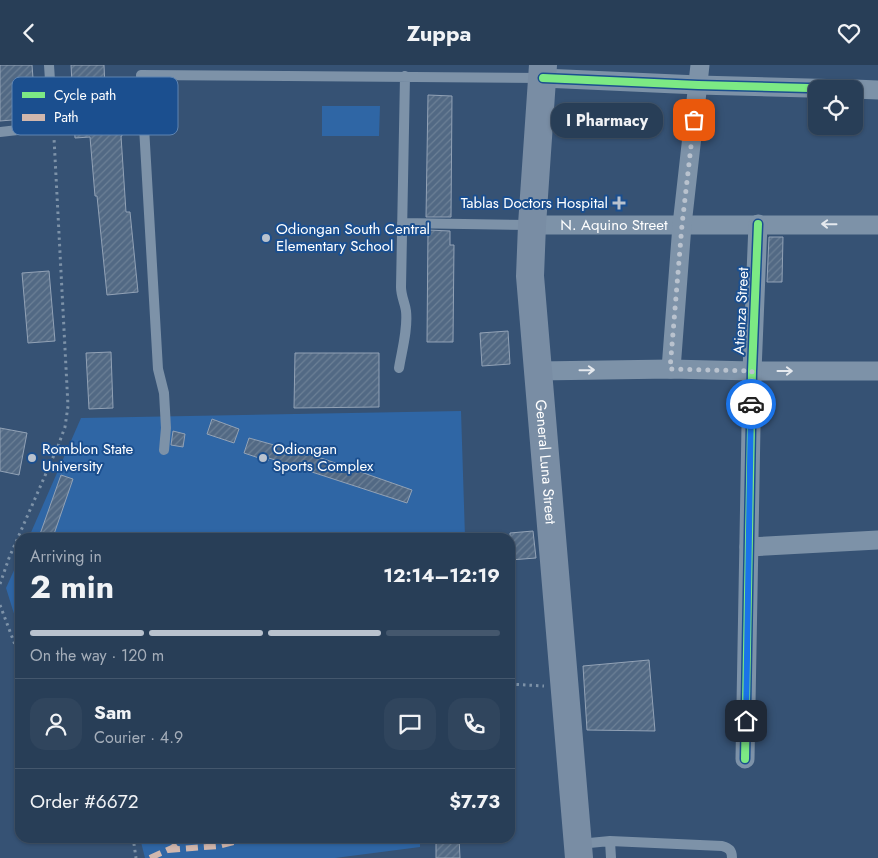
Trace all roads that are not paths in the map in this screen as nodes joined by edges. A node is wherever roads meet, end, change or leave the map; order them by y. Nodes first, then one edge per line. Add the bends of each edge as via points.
1 (700, 65) edge
2 (543, 72) edge
3 (405, 76) junction
4 (141, 77) edge
5 (698, 85) junction
6 (808, 88) edge
7 (863, 89) edge
8 (878, 90) edge
9 (144, 135) edge
10 (402, 223) junction
11 (758, 224) junction
12 (532, 225) junction
13 (682, 225) junction
14 (878, 225) edge
15 (399, 368) dead end
16 (670, 369) junction
17 (538, 371) junction
18 (752, 371) junction
19 (878, 371) edge
20 (164, 449) dead end
21 (878, 540) edge
22 (749, 547) junction
23 (745, 759) dead end
24 (610, 841) junction
25 (579, 851) edge
26 (610, 858) edge
27 (732, 858) edge

1 - 5 street
2 - 3 lane
2 - 5 street
2 - 12 main road, General Luna Street
3 - 4 lane
3 - 10 lane
5 - 6 street
5 - 13 street
7 - 8 street
9 - 20 lane via 158,369 164,393
10 - 12 lane
10 - 15 lane via 401,287 406,320
11 - 13 street, N. Aquino Street
14 -> 11 street, N. Aquino Street
11 - 18 street, Atienza Street
12 - 13 street, N. Aquino Street
12 - 17 main road, General Luna Street via 530,276
13 - 16 street
17 -> 16 street
16 - 18 street
17 - 25 main road, General Luna Street
18 -> 19 street
18 - 22 street, Atienza Street
21 - 22 street
22 - 23 street, Atienza Street
24 - 25 lane
24 - 26 lane
24 - 27 lane via 722,846 729,848

